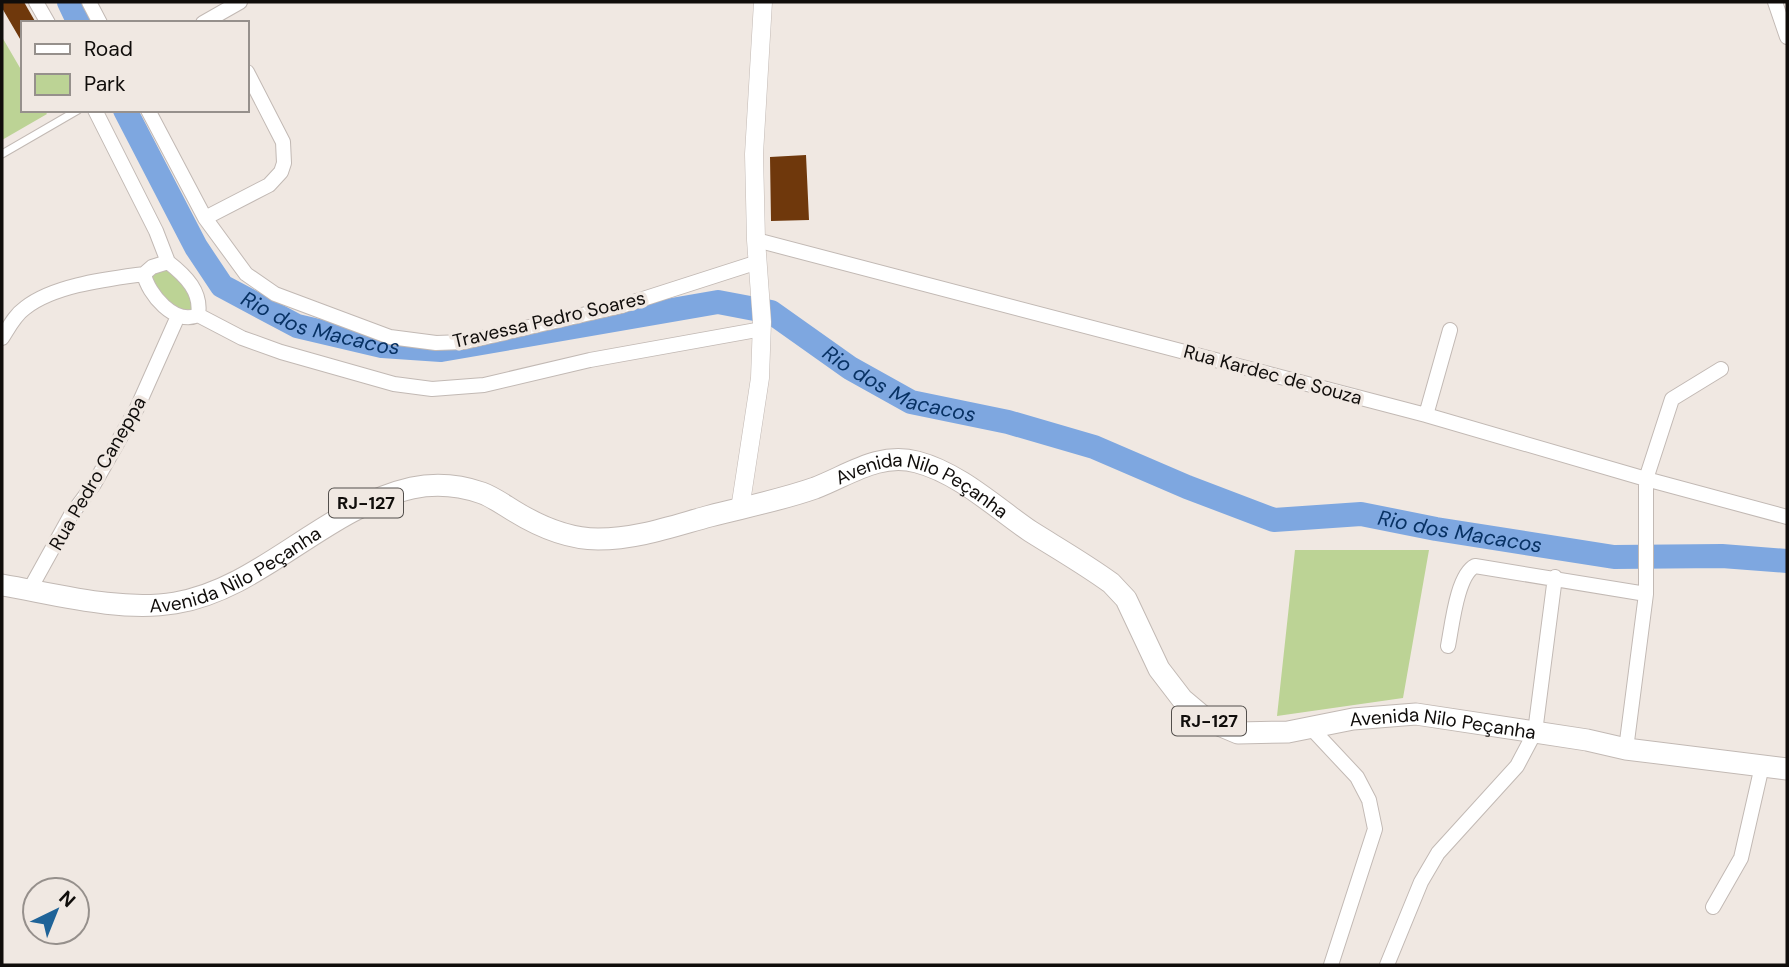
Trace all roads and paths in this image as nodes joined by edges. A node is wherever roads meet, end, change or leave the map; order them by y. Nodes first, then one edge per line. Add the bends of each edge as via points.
1 (36, 2) edge
2 (89, 2) edge
3 (240, 2) edge
4 (763, 2) edge
5 (1775, 2) edge
6 (217, 13) edge
7 (47, 21) edge
8 (99, 21) edge
9 (1787, 37) edge
10 (248, 74) edge
11 (75, 112) edge
12 (96, 112) edge
13 (149, 112) edge
14 (2, 154) edge
15 (205, 218) junction
16 (756, 240) junction
17 (168, 262) junction
18 (758, 262) junction
19 (144, 274) junction
20 (198, 315) junction
21 (178, 316) junction
22 (762, 326) junction
23 (1450, 330) dead end
24 (2, 338) edge
25 (1721, 369) dead end
26 (1426, 415) junction
27 (1646, 479) junction
28 (740, 509) junction
29 (1787, 517) edge
30 (1555, 577) junction
31 (2, 585) edge
32 (30, 589) junction
33 (1646, 594) junction
34 (1448, 646) dead end
35 (1312, 729) junction
36 (1535, 732) junction
37 (1626, 749) junction
38 (1762, 766) junction
39 (1787, 769) edge
40 (1713, 906) dead end
41 (1331, 965) edge
42 (1387, 965) edge

1 - 7 street
2 - 8 street
3 - 6 street
4 - 16 street via 754,154
5 - 9 street
10 - 15 street via 283,142 281,172 269,185
11 - 14 lane
12 - 17 street
13 - 15 street, Travessa Pedro Soares
15 - 18 street, Travessa Pedro Soares via 246,274 275,294 390,337 436,342 464,342 621,306
16 - 18 street
16 - 26 street, Rua Kardec de Souza
17 - 19 street
17 - 20 street via 196,292
18 - 22 street
19 - 21 street via 153,293
19 - 24 street via 106,279 39,299 15,317
20 - 21 street
20 - 22 street via 281,352 394,384 432,389 484,386
21 - 32 street, Rua Pedro Caneppa via 137,408
22 - 28 street via 760,378
23 - 26 street
25 - 27 street via 1671,399
26 - 27 street, Rua Kardec de Souza
27 - 29 street, Rua Kardec de Souza
27 - 33 street
28 - 32 main road, Avenida Nilo Peçanha / RJ-127 via 636,536 596,539 556,532 484,494 428,485 362,504 241,579 175,603 80,599
28 - 35 main road, Avenida Nilo Peçanha / RJ-127 via 815,488 872,462 900,460 929,467 1111,583 1126,599 1159,669 1182,699 1207,720 1238,733
30 - 33 street
30 - 34 street via 1470,568 1462,578
30 - 36 street
31 - 32 main road, Avenida Nilo Peçanha / RJ-127
33 - 37 street
35 - 36 main road, Avenida Nilo Peçanha / RJ-127 via 1353,719 1416,714
35 - 41 street via 1357,777 1369,800 1375,829
36 - 37 main road, Avenida Nilo Peçanha / RJ-127
36 - 42 street via 1517,766 1438,853
37 - 38 main road, Avenida Nilo Peçanha / RJ-127
38 - 39 main road, Avenida Nilo Peçanha / RJ-127
38 - 40 street via 1741,858

